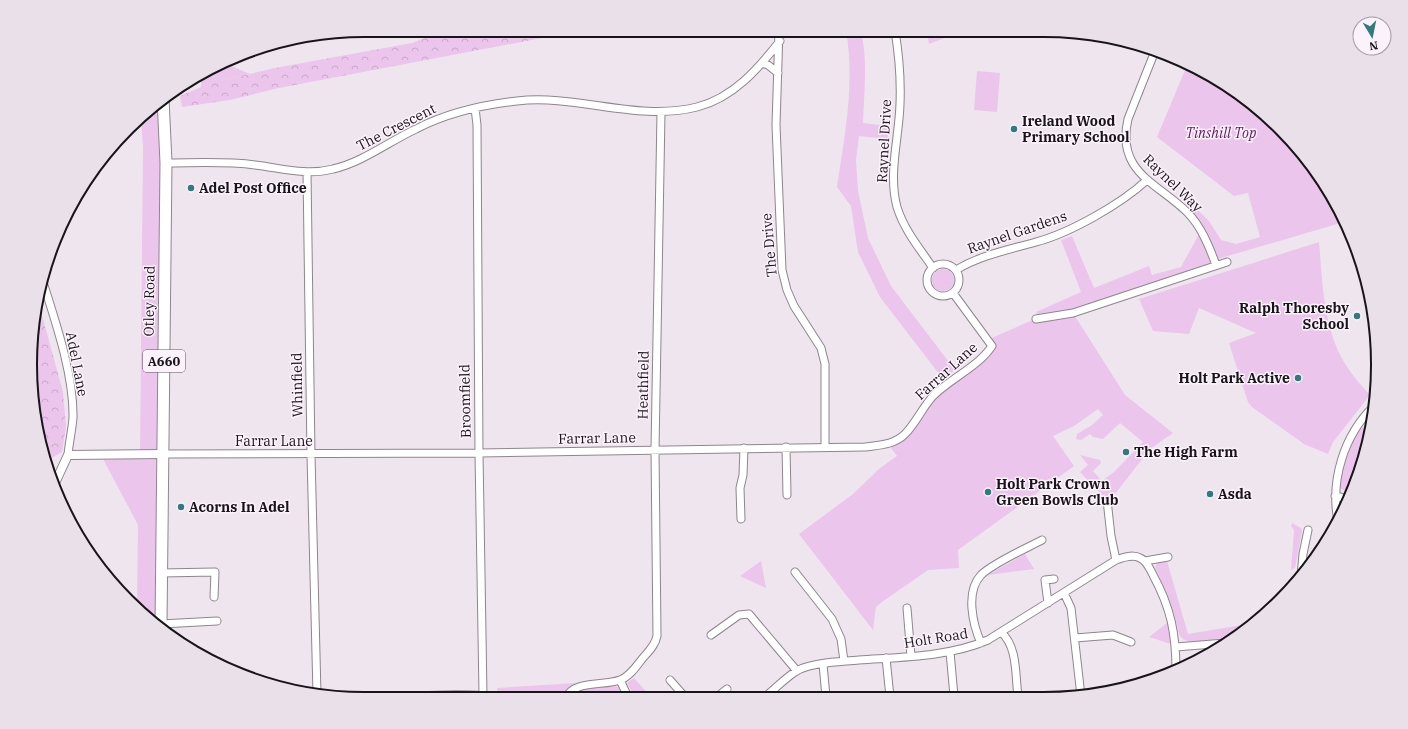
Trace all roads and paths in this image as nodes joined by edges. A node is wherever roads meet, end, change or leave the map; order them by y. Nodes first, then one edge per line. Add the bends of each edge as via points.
1 (780, 37) edge
2 (896, 37) edge
3 (780, 40) junction
4 (1153, 56) edge
5 (762, 63) junction
6 (778, 73) junction
7 (163, 106) edge
8 (475, 108) junction
9 (661, 113) junction
10 (166, 163) junction
11 (307, 172) junction
12 (1147, 180) junction
13 (1227, 262) dead end
14 (1216, 265) junction
15 (933, 268) junction
16 (956, 270) junction
17 (45, 291) edge
18 (953, 292) junction
19 (1036, 320) dead end
20 (1366, 418) edge
21 (786, 447) junction
22 (825, 447) junction
23 (744, 448) junction
24 (655, 450) junction
25 (479, 453) junction
26 (163, 454) junction
27 (68, 455) junction
28 (311, 455) junction
29 (58, 479) edge
30 (787, 495) dead end
31 (1335, 496) junction
32 (1342, 498) edge
33 (1107, 500) dead end
34 (1337, 510) edge
35 (741, 519) dead end
36 (1308, 530) dead end
37 (1042, 540) dead end
38 (1168, 557) dead end
39 (1116, 560) junction
40 (1145, 561) junction
41 (1302, 565) edge
42 (795, 572) dead end
43 (161, 573) junction
44 (1054, 579) dead end
45 (1064, 593) junction
46 (214, 597) dead end
47 (1048, 603) junction
48 (907, 608) dead end
49 (161, 621) edge
50 (217, 621) dead end
51 (166, 625) edge
52 (1001, 632) junction
53 (711, 635) dead end
54 (1075, 638) junction
55 (1131, 642) dead end
56 (980, 643) junction
57 (1210, 646) edge
58 (1176, 647) junction
59 (950, 652) junction
60 (911, 656) junction
61 (886, 658) junction
62 (844, 661) junction
63 (823, 664) junction
64 (1176, 664) edge
65 (797, 671) junction
66 (620, 680) junction
67 (670, 680) dead end
68 (317, 688) edge
69 (727, 689) dead end
70 (1080, 690) edge
71 (484, 692) edge
72 (570, 692) edge
73 (625, 692) edge
74 (681, 692) edge
75 (723, 692) edge
76 (771, 692) edge
77 (826, 692) edge
78 (889, 692) edge
79 (954, 692) edge
80 (1018, 692) edge

1 - 3 street, The Drive
2 - 15 street, Raynel Drive via 900,104 895,194 902,219
3 - 5 street, The Crescent
3 - 6 street, The Drive
4 - 12 street, Raynel Way via 1125,130 1128,155 1138,172
5 - 6 street via 768,64
5 - 9 street, The Crescent via 741,84 724,96 698,107
6 - 22 street, The Drive via 776,125 782,270 794,306 821,348 825,364
7 - 10 highway, Otley Road / A660
8 - 9 street, The Crescent via 543,100 570,101 642,113
8 - 11 street, The Crescent via 445,116 416,128 353,163 332,170
8 - 25 street, Broomfield
9 - 24 street, Heathfield
10 - 11 street, The Crescent via 224,163
10 - 26 highway, Otley Road / A660
11 - 28 street, Whinfield
12 - 14 street, Raynel Way via 1194,220
12 - 16 street, Raynel Gardens via 1124,199 1060,234 981,257
13 - 14 street
14 - 19 street via 1073,313
15 - 16 street via 948,264
15 - 18 street via 928,282 933,292 943,296
16 - 18 street via 959,280
17 - 27 street, Adel Lane via 63,352 69,386 73,418
18 - 22 street, Farrar Lane via 992,346 987,353 933,396 905,434 888,444
20 - 31 street via 1354,429 1344,453
21 - 22 street, Farrar Lane
21 - 23 street, Farrar Lane
21 - 30 street
23 - 24 street, Farrar Lane
23 - 35 street via 740,488
24 - 25 street, Farrar Lane
24 - 66 street, Heathfield via 657,636 653,647 626,677
25 - 28 street, Farrar Lane
25 - 71 street, Broomfield
26 - 27 street
26 - 28 street, Farrar Lane
26 - 43 highway, Otley Road / A660
27 - 29 street
28 - 68 street, Whinfield
31 - 32 street
31 - 34 street
33 - 39 street
36 - 41 street
37 - 56 street via 988,569 975,584 973,605
38 - 40 street, Holt Road
39 - 40 street, Holt Road via 1134,556
39 - 45 street, Holt Road
40 - 58 street via 1162,591 1171,616
42 - 62 street via 832,619 841,639
43 - 46 street via 215,572
43 - 49 highway, Otley Road / A660
44 - 47 street via 1045,580
45 - 47 street, Holt Road
45 - 54 street via 1071,608
47 - 52 street, Holt Road
48 - 60 street
50 - 51 street
52 - 56 street, Holt Road
52 - 80 street via 1009,639
53 - 65 street via 739,615 749,614
54 - 55 street via 1113,635
54 - 70 street
56 - 59 street, Holt Road
57 - 58 street
58 - 64 street
59 - 60 street, Holt Road
59 - 79 street
60 - 61 street, Holt Road
61 - 62 street, Holt Road
61 - 78 street
62 - 63 street, Holt Road
63 - 65 street, Holt Road
63 - 77 street
65 - 76 street, Holt Road
66 - 72 street via 578,687
66 - 73 street
67 - 74 street
69 - 75 street

